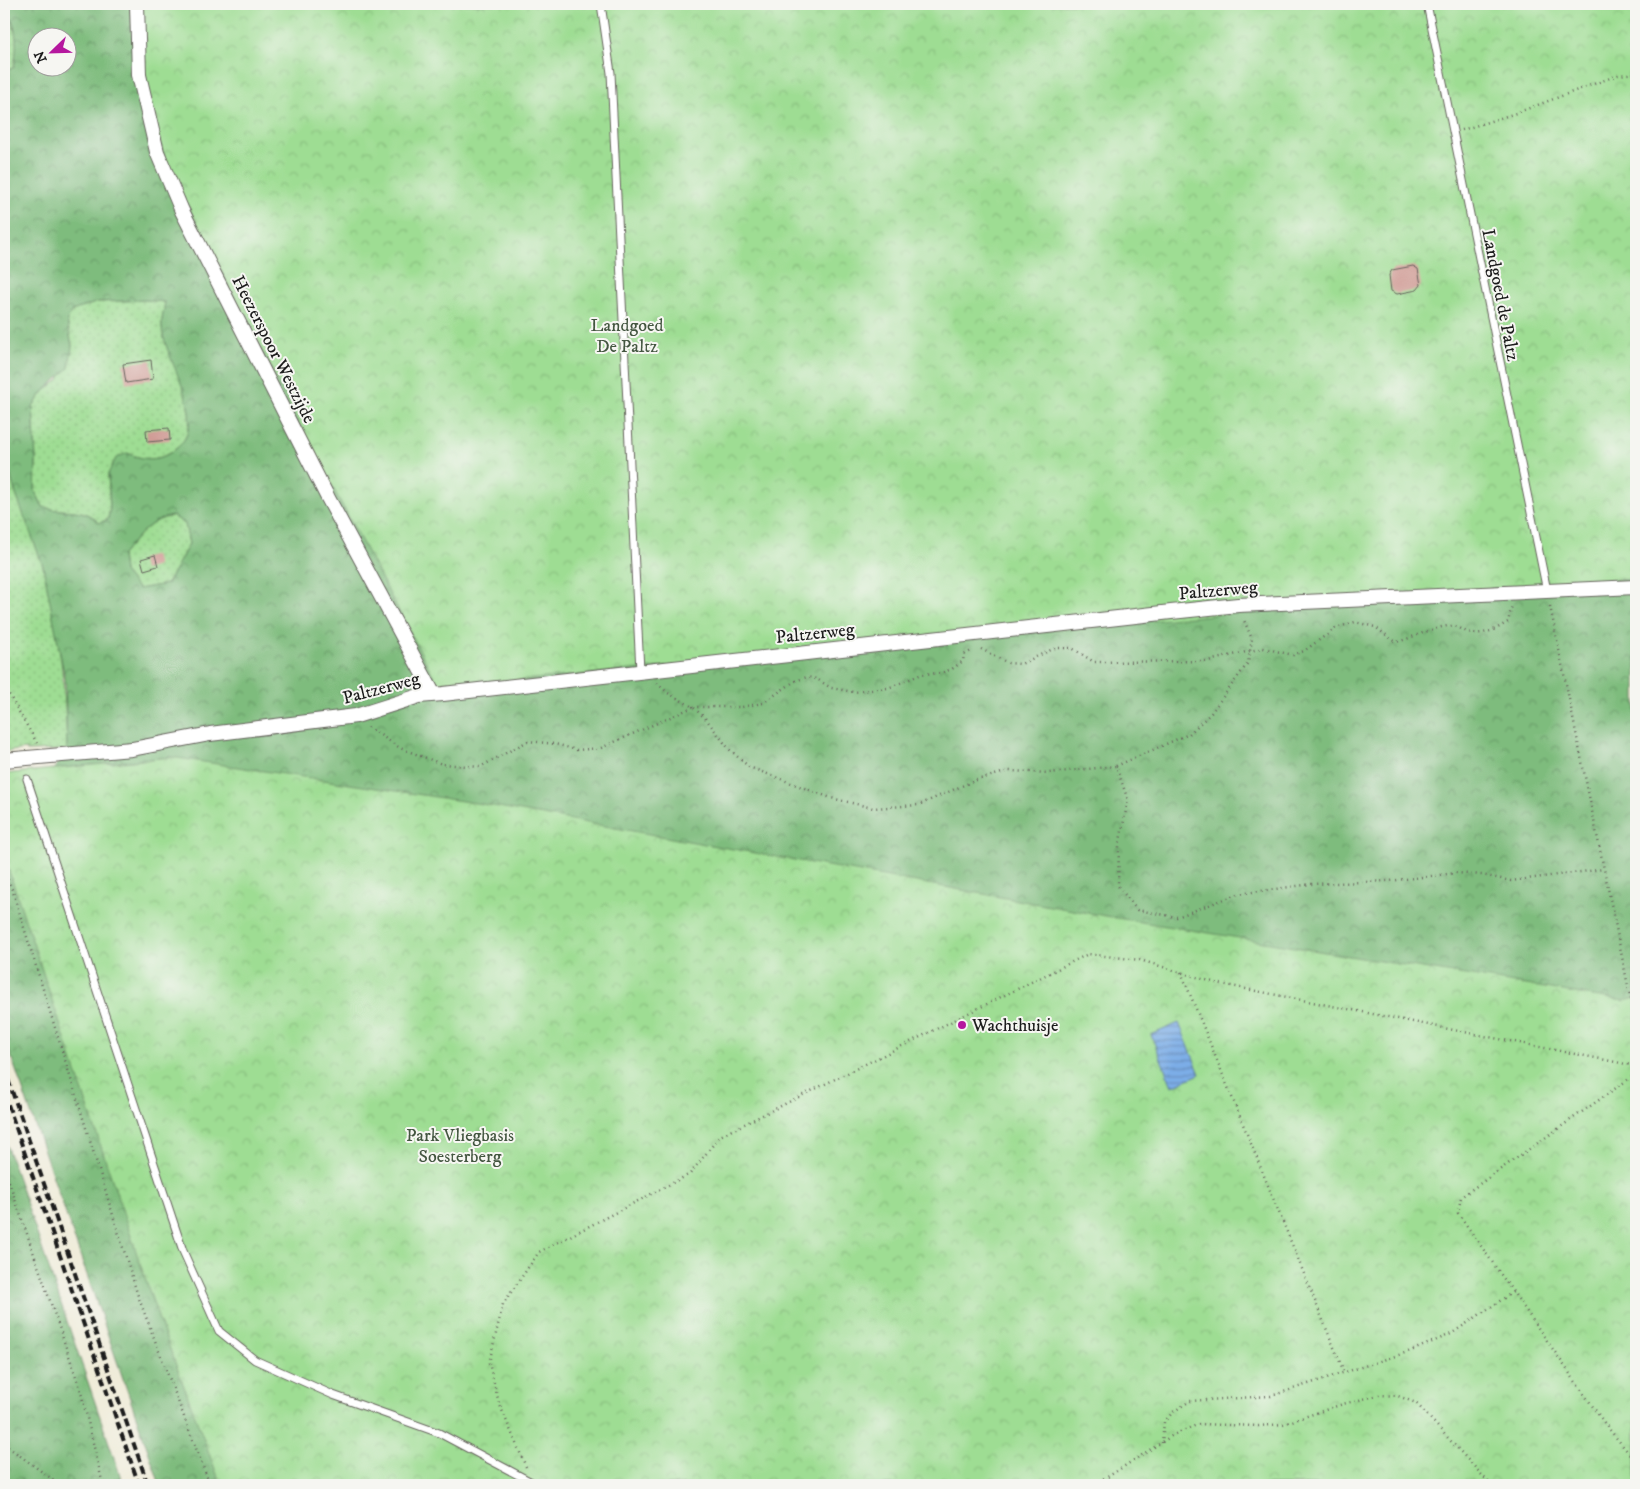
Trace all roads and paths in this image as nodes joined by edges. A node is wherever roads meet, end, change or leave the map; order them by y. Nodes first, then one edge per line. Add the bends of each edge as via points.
1 (137, 4) edge
2 (601, 4) edge
3 (1427, 4) edge
4 (1636, 73) edge
5 (1453, 132) junction
6 (1636, 587) edge
7 (1547, 592) junction
8 (1520, 593) junction
9 (1238, 606) junction
10 (1250, 651) junction
11 (642, 671) junction
12 (4, 686) edge
13 (433, 694) junction
14 (694, 707) junction
15 (356, 716) junction
16 (38, 757) junction
17 (4, 760) edge
18 (1116, 766) junction
19 (27, 779) dead end
20 (4, 870) edge
21 (1604, 870) junction
22 (1181, 972) junction
23 (1636, 1025) edge
24 (1636, 1066) edge
25 (1636, 1074) edge
26 (4, 1167) edge
27 (1513, 1292) junction
28 (1344, 1372) junction
29 (1162, 1443) junction
30 (4, 1444) edge
31 (1636, 1462) edge
32 (534, 1483) edge
33 (60, 1485) edge
34 (103, 1485) edge
35 (210, 1485) edge
36 (1095, 1485) edge
37 (1491, 1485) edge

1 - 13 street, Heezerspoor Westzijde via 139,75 157,152 182,211 328,498
2 - 11 lane via 611,73
3 - 5 lane, Landgoed de Paltz
4 - 5 path via 1618,75 1516,113
5 - 7 lane, Landgoed de Paltz
6 - 7 street, Paltzerweg
7 - 8 street, Paltzerweg
7 - 21 path
8 - 9 street, Paltzerweg
8 - 10 path via 1513,600 1508,622 1480,634 1454,626 1433,629 1396,642 1375,627 1355,622 1336,628 1294,655 1263,648
9 - 10 path via 1252,639
9 - 11 street, Paltzerweg
10 - 14 path via 1208,661 1118,663 1094,662 1072,648 1055,648 1021,664 1008,662 978,648 964,655 963,661 952,669 922,674 888,688 854,692 831,688 818,679 807,677 795,681 763,703 742,707
10 - 18 path via 1248,663 1236,680 1211,713 1189,734
11 - 13 street, Paltzerweg
11 - 14 path via 668,693
12 - 16 path via 36,739
13 - 15 street, Paltzerweg
14 - 15 path via 601,748 577,750 528,741 480,767 442,764 400,748
14 - 18 path via 729,749 749,767 832,798 873,808 919,805 973,781 1008,771 1049,773
15 - 16 street, Paltzerweg via 210,734 132,749
16 - 17 street, Paltzerweg
18 - 21 path via 1128,800 1119,846 1118,886 1137,910 1177,916 1238,894 1312,884 1389,881 1456,873 1512,881
19 - 32 lane via 183,1251 219,1331 255,1360 333,1395 439,1433
20 - 35 path via 138,1296
21 - 23 path
22 - 24 path via 1216,983
22 - 28 path
22 - 32 path via 1140,960 1088,954 720,1136 690,1174 539,1252 503,1304 489,1363 499,1402
25 - 27 path via 1461,1198 1458,1213
26 - 34 path via 80,1388
27 - 28 path via 1452,1334 1411,1352
27 - 31 path via 1605,1424
28 - 29 path via 1270,1396 1190,1401 1164,1422
29 - 36 path
29 - 37 path via 1199,1424 1283,1424 1379,1395 1398,1396 1416,1403
30 - 33 path

